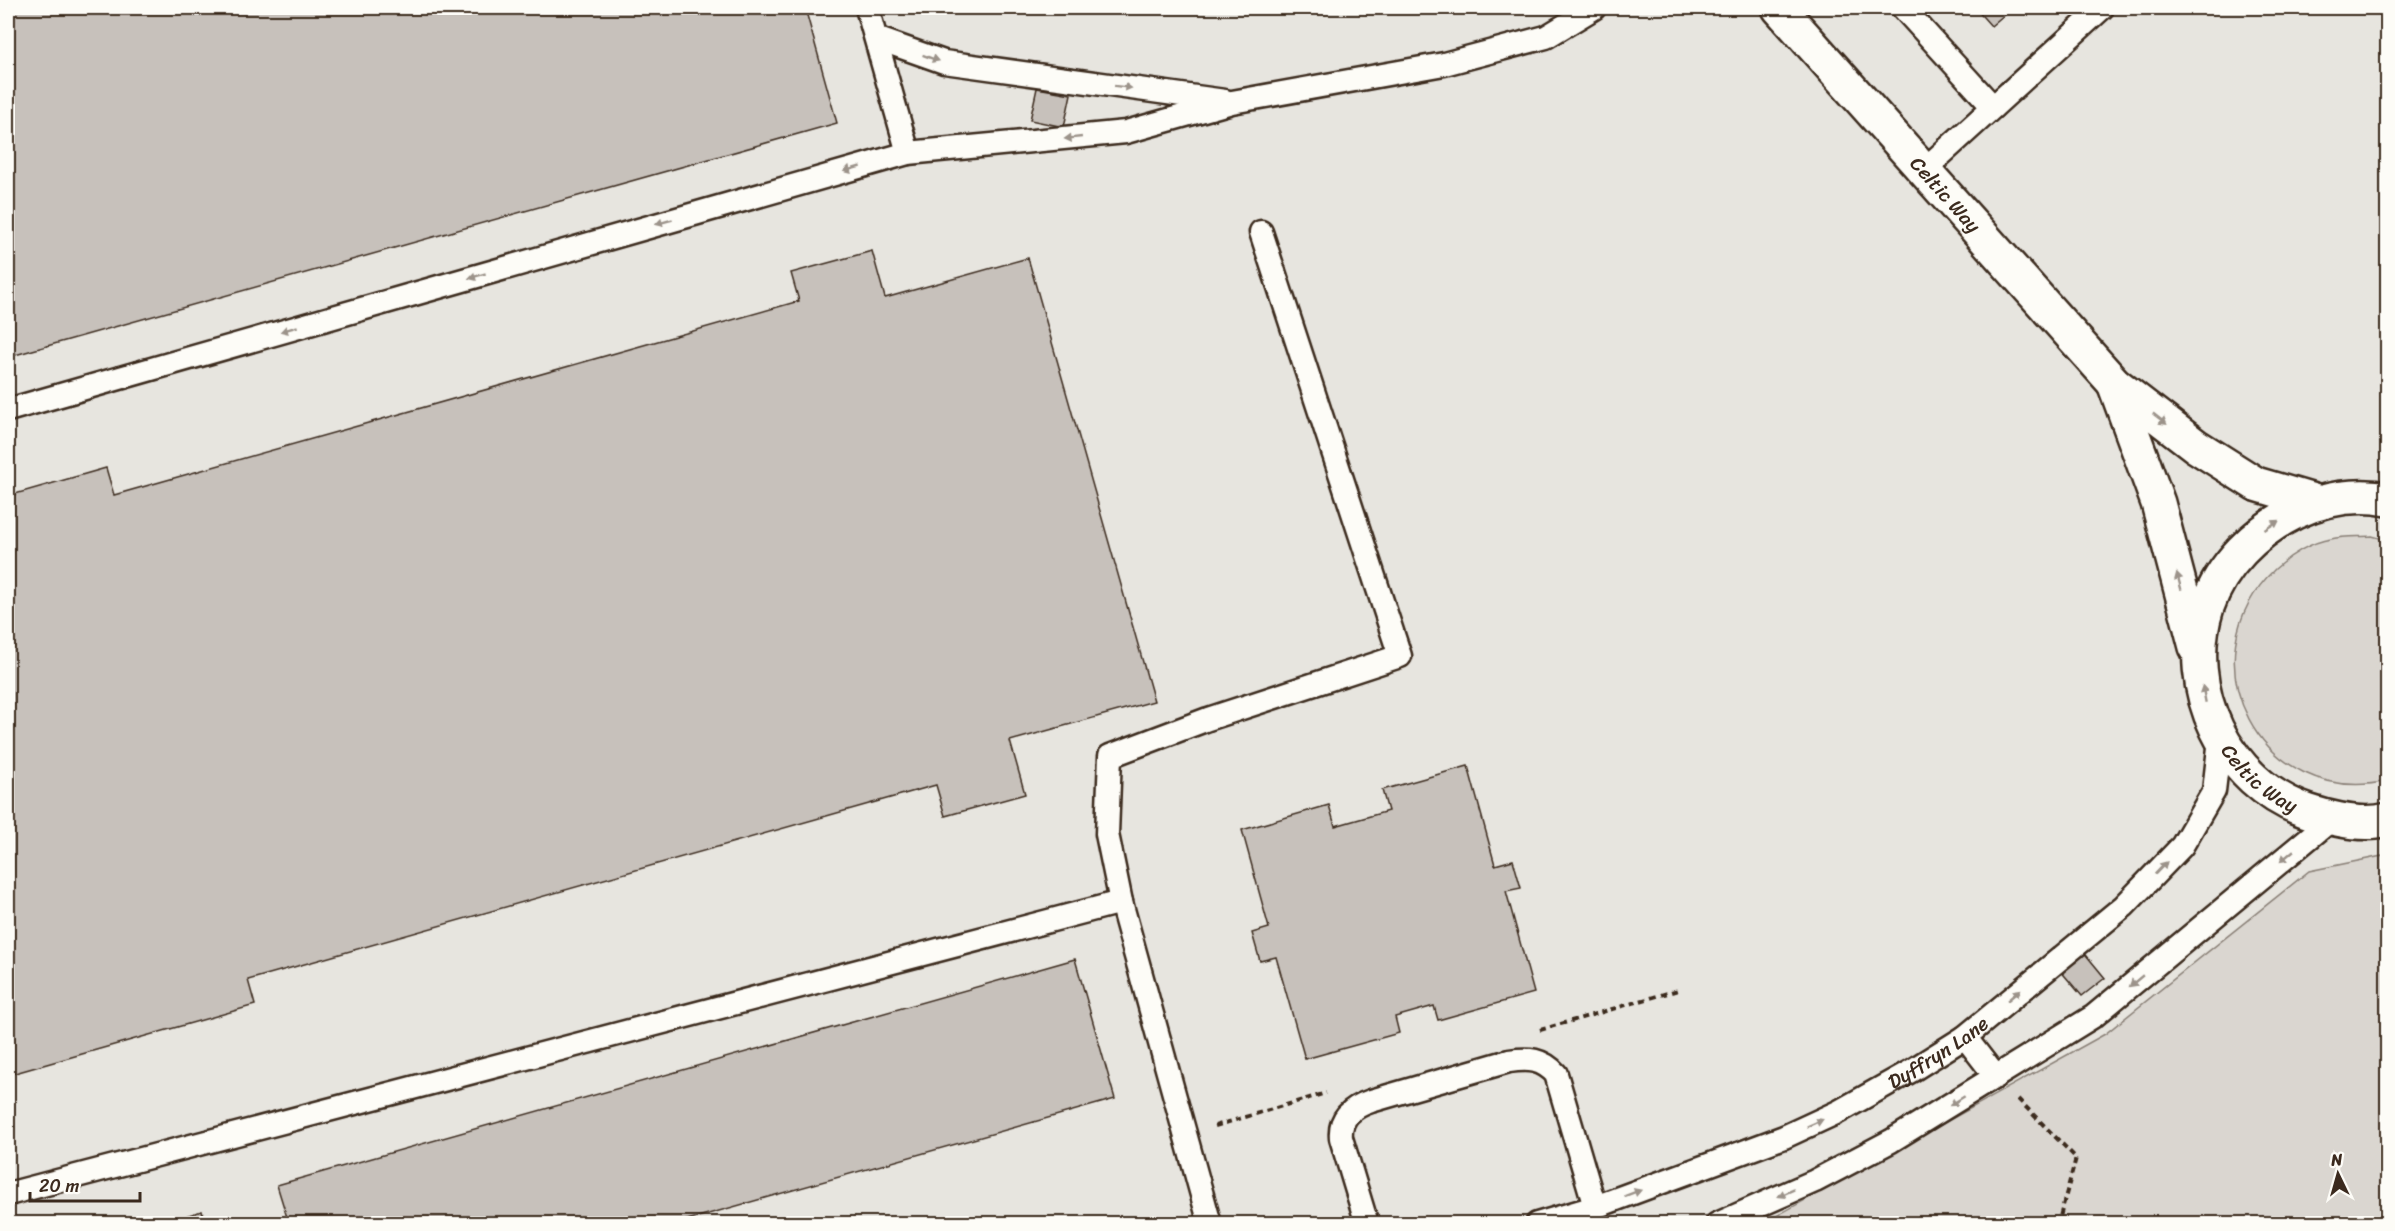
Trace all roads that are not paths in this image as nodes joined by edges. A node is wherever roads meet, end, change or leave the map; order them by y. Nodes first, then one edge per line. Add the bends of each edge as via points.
1 (867, 8) edge
2 (1593, 8) edge
3 (1779, 8) edge
4 (1903, 8) edge
5 (2102, 8) edge
6 (876, 38) junction
7 (1232, 102) junction
8 (1993, 107) junction
9 (908, 153) junction
10 (1924, 170) junction
11 (1261, 232) dead end
12 (2114, 383) junction
13 (8, 410) edge
14 (2388, 499) edge
15 (2316, 502) junction
16 (2199, 658) junction
17 (2220, 739) junction
18 (2332, 819) junction
19 (2388, 820) edge
20 (1121, 902) junction
21 (1965, 1037) junction
22 (1996, 1077) junction
23 (8, 1194) edge
24 (1595, 1207) junction
25 (1210, 1224) edge
26 (1367, 1224) edge
27 (1537, 1224) edge
28 (1717, 1224) edge

1 - 6 lane
2 - 7 lane via 1546,37 1444,64
3 - 10 street, Celtic Way
4 - 8 lane
5 - 8 lane
6 -> 7 lane via 944,62
6 - 9 lane
7 -> 9 lane via 1126,132
8 - 10 lane
9 -> 13 lane
10 - 12 street, Celtic Way
11 - 20 lane via 1400,656 1208,719 1110,756 1107,834
12 -> 15 street, Celtic Way via 2196,446 2256,484
16 -> 12 street, Celtic Way via 2158,503
14 - 15 street, Celtic Way via 2368,495
16 -> 15 street, Celtic Way via 2207,607 2232,561 2270,525
17 -> 16 street, Celtic Way via 2205,700
17 - 18 street, Celtic Way via 2249,777 2288,804
21 -> 17 lane, Dyffryn Lane via 2124,906 2182,846 2214,791
18 - 19 street, Celtic Way
18 -> 22 lane via 2094,1016
20 - 23 lane
20 - 25 lane
21 - 22 lane
24 -> 21 lane, Dyffryn Lane via 1725,1160 1838,1112
22 -> 28 lane via 1891,1141
24 - 26 lane via 1556,1074 1548,1065 1509,1060 1371,1101 1347,1114 1341,1138
24 - 27 lane, Dyffryn Lane

